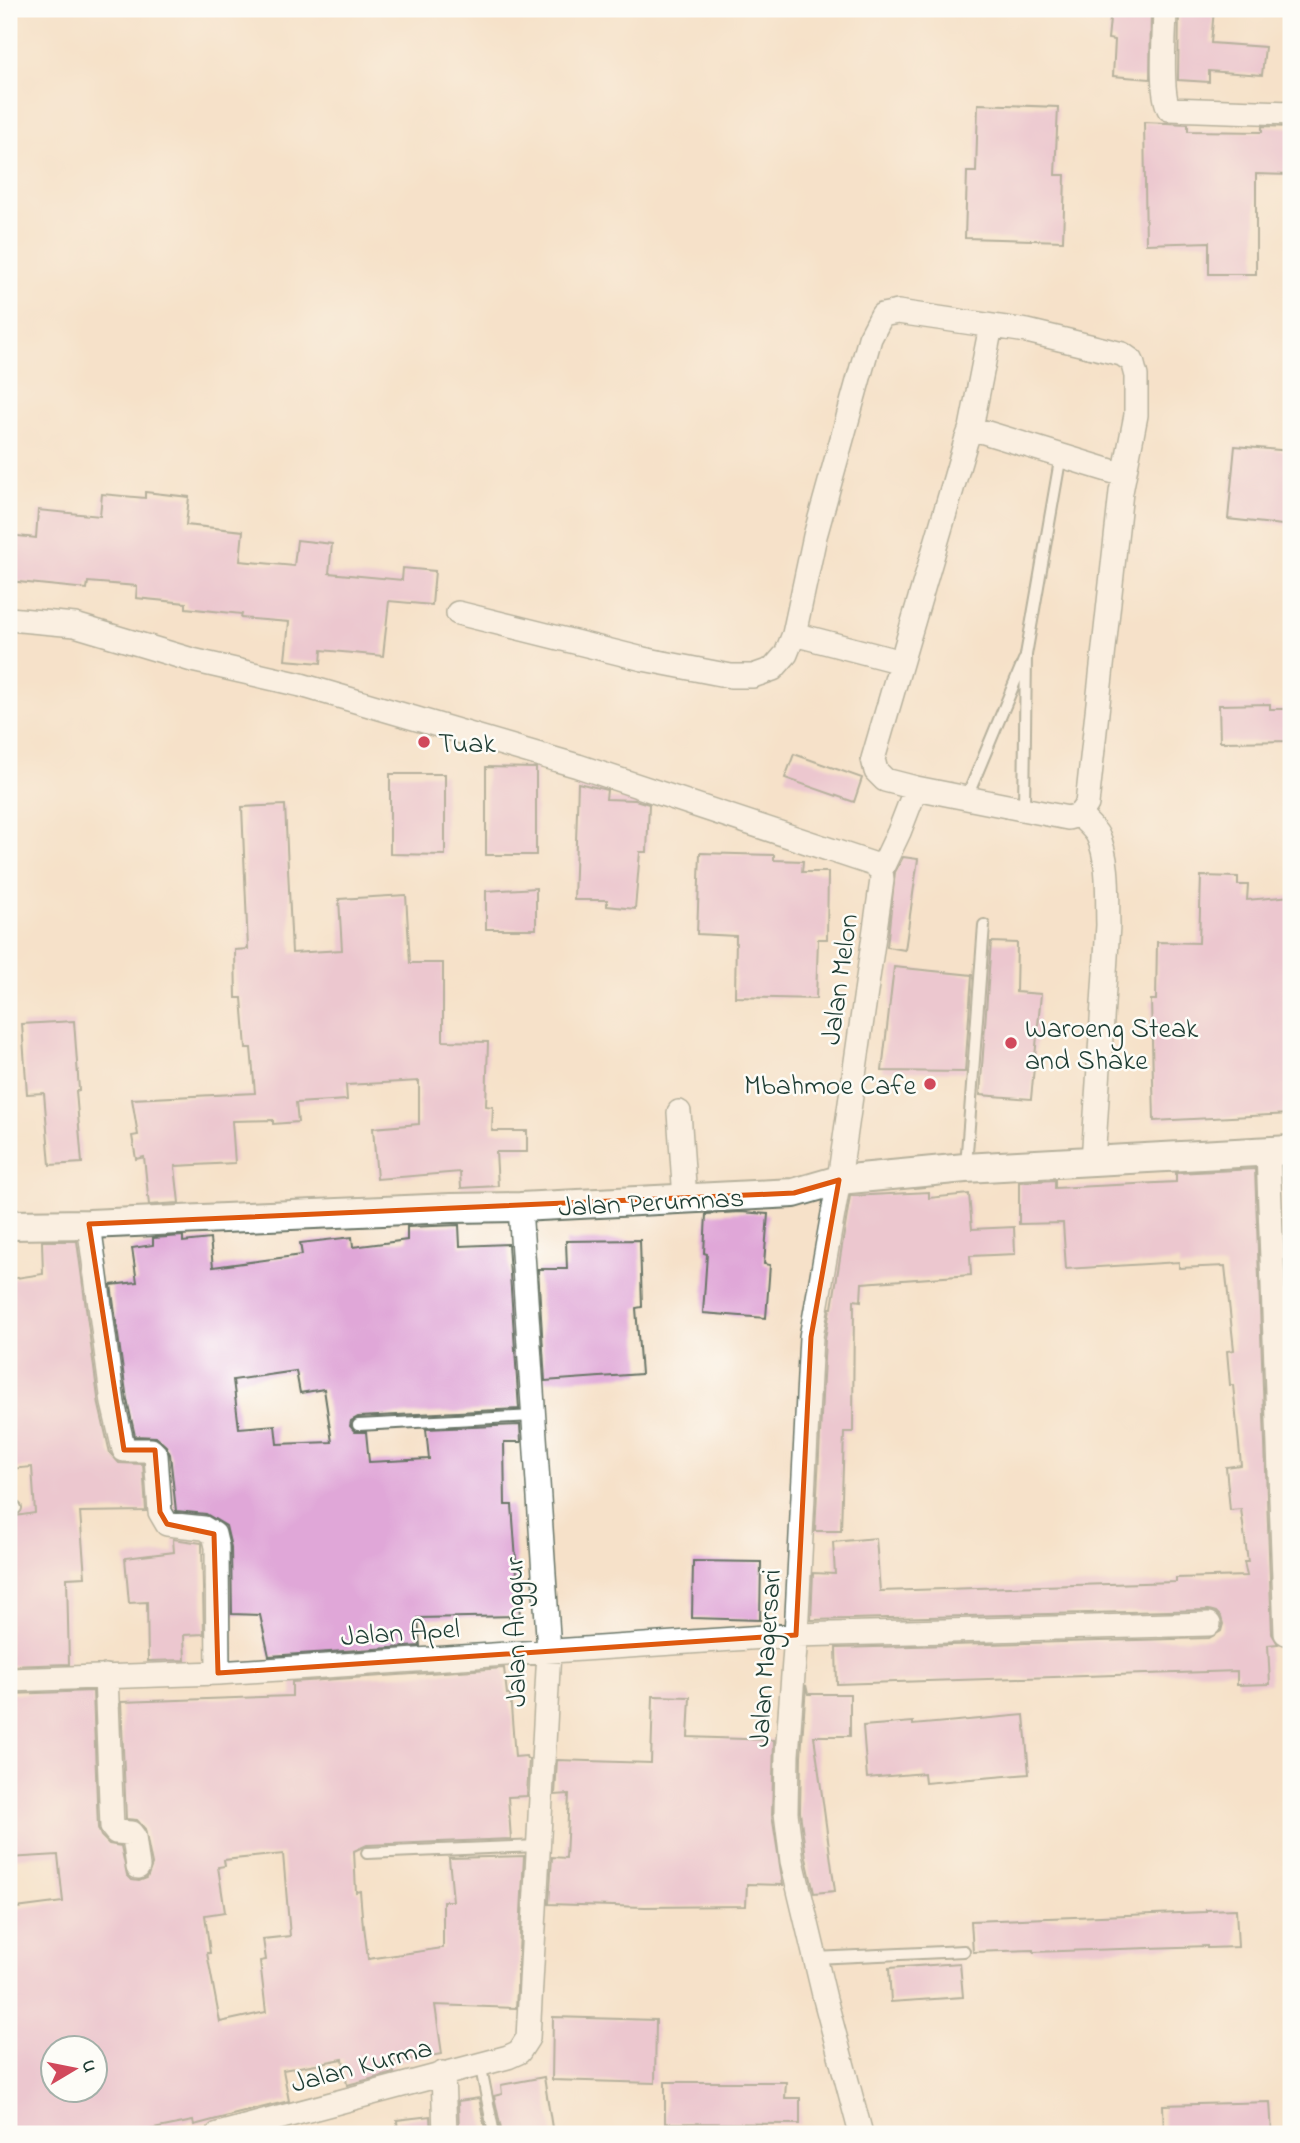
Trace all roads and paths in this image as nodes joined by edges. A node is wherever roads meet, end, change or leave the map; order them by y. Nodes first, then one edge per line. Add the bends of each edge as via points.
1 (1165, 9) edge
2 (1291, 113) edge
3 (991, 326) junction
4 (971, 428) junction
5 (1061, 456) junction
6 (1124, 475) junction
7 (458, 614) dead end
8 (9, 620) edge
9 (794, 634) junction
10 (1026, 655) junction
11 (901, 662) junction
12 (916, 788) junction
13 (967, 797) junction
14 (1024, 809) junction
15 (1079, 815) junction
16 (881, 870) junction
17 (984, 925) dead end
18 (679, 1112) dead end
19 (1280, 1151) edge
20 (1093, 1162) junction
21 (965, 1168) junction
22 (839, 1180) junction
23 (685, 1199) junction
24 (520, 1208) junction
25 (9, 1218) edge
26 (89, 1224) junction
27 (9, 1225) edge
28 (534, 1416) junction
29 (358, 1425) dead end
30 (1209, 1624) dead end
31 (1286, 1633) dead end
32 (796, 1635) junction
33 (549, 1651) junction
34 (218, 1673) junction
35 (106, 1676) junction
36 (9, 1680) edge
37 (539, 1846) junction
38 (367, 1853) dead end
39 (138, 1867) dead end
40 (964, 1951) dead end
41 (815, 1958) junction
42 (519, 2052) joint
43 (480, 2063) junction
44 (443, 2073) junction
45 (220, 2134) edge
46 (445, 2134) edge
47 (494, 2134) edge
48 (861, 2134) edge

1 - 2 street via 1169,109
3 - 4 street
3 - 6 street via 1041,334 1129,358 1136,376 1136,415
3 - 9 street via 898,312 878,320 815,536
4 - 5 street
4 - 11 street
5 - 6 street
5 - 10 lane
6 - 15 street via 1087,804
7 - 9 street via 731,676 753,676 773,669
8 - 16 street via 75,625 192,660 301,685 578,766 861,859
9 - 11 street
10 - 13 lane
10 - 14 lane
11 - 12 street via 873,759 885,780
12 - 13 street
12 - 16 street
13 - 14 street
14 - 15 street via 1068,818
15 - 20 street via 1097,834 1105,858 1107,893
16 - 22 street, Jalan Melon
17 - 21 lane
18 - 23 street
19 - 20 street, Jalan Perumnas
19 - 31 street
20 - 21 street, Jalan Perumnas
21 - 22 street, Jalan Perumnas
22 - 23 street, Jalan Perumnas via 794,1193
22 - 32 street, Jalan Magersari via 811,1337
23 - 24 street, Jalan Perumnas
24 - 26 street, Jalan Perumnas
24 - 28 street, Jalan Anggur
25 - 27 street
26 - 27 street, Jalan Perumnas
26 - 34 street via 113,1403 124,1450 151,1450 156,1455 160,1512 167,1524 204,1528 214,1534
28 - 29 lane
28 - 33 street, Jalan Anggur
30 - 32 street, Jalan Apel
32 - 33 street, Jalan Apel
32 - 41 street, Jalan Magersari via 786,1813 792,1861
33 - 34 street, Jalan Apel
33 - 37 street, Jalan Anggur
34 - 35 street, Jalan Apel
35 - 36 street, Jalan Apel
35 - 39 street via 112,1827 134,1837
37 - 38 lane
37 - 42 street, Jalan Anggur via 531,2012 528,2038
40 - 41 lane
41 - 48 street, Jalan Magersari
42 - 43 street, Jalan Kurma
43 - 44 street, Jalan Kurma
43 - 47 lane
44 - 45 street, Jalan Kurma
44 - 46 street

